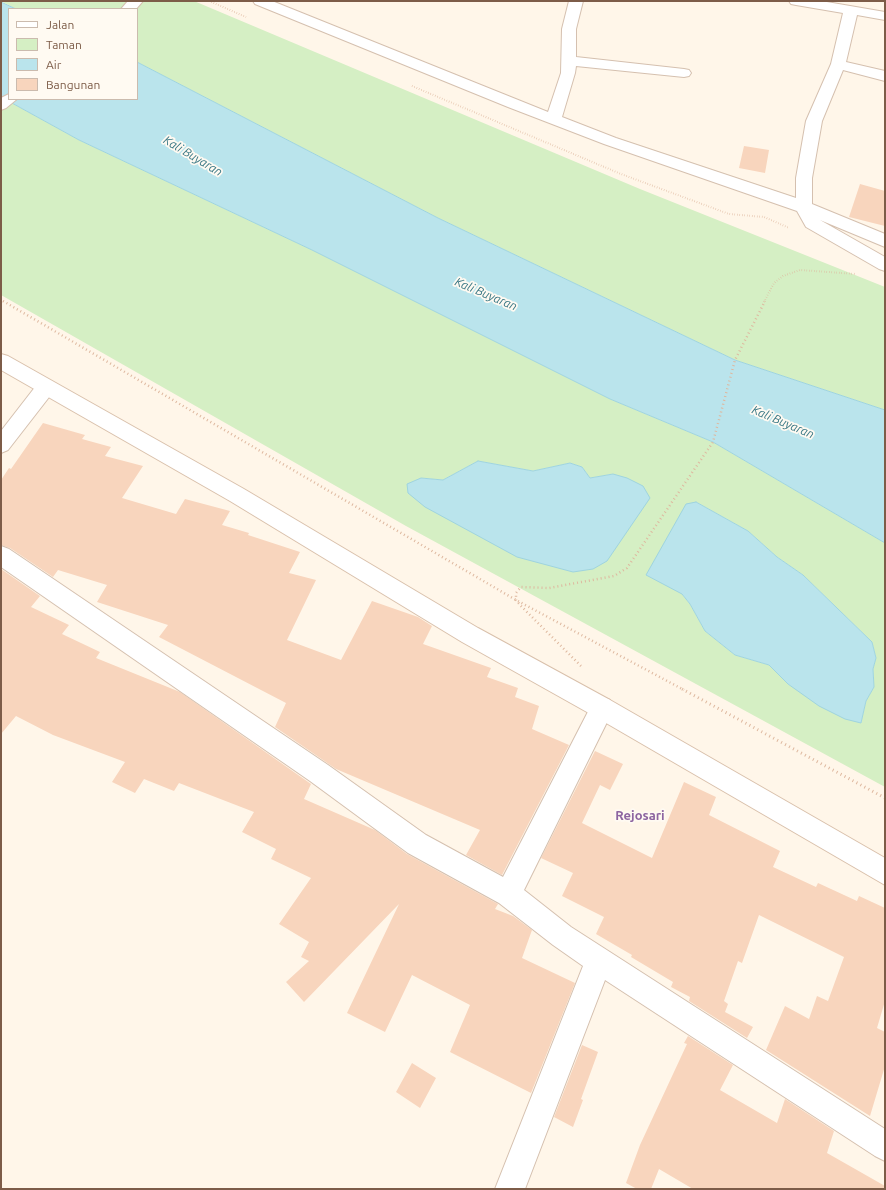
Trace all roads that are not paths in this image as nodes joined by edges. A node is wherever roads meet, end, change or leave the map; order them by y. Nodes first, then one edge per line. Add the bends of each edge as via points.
1 (260, 1) edge
2 (576, 1) edge
3 (796, 1) edge
4 (851, 10) junction
5 (885, 16) edge
6 (569, 61) junction
7 (838, 64) junction
8 (684, 73) dead end
9 (885, 76) edge
10 (554, 118) junction
11 (804, 207) junction
12 (885, 241) edge
13 (885, 265) edge
14 (1, 361) edge
15 (46, 387) junction
16 (1, 445) edge
17 (1, 555) edge
18 (602, 708) junction
19 (885, 872) edge
20 (508, 894) junction
21 (599, 960) junction
22 (885, 1146) edge
23 (510, 1189) edge

1 - 10 street via 485,94
2 - 6 street via 568,30
3 - 4 street
4 - 5 street
4 - 7 street
6 - 8 street
6 - 10 street via 566,83
7 - 9 street
7 - 11 street via 814,121 804,178
10 - 11 street
11 - 12 street
11 - 13 street via 812,223
14 - 15 street
15 - 16 street
15 - 18 street via 237,496 470,635
17 - 20 street via 306,764 417,844
18 - 19 street
18 - 20 street
20 - 21 street via 562,936
21 - 22 street
21 - 23 street

